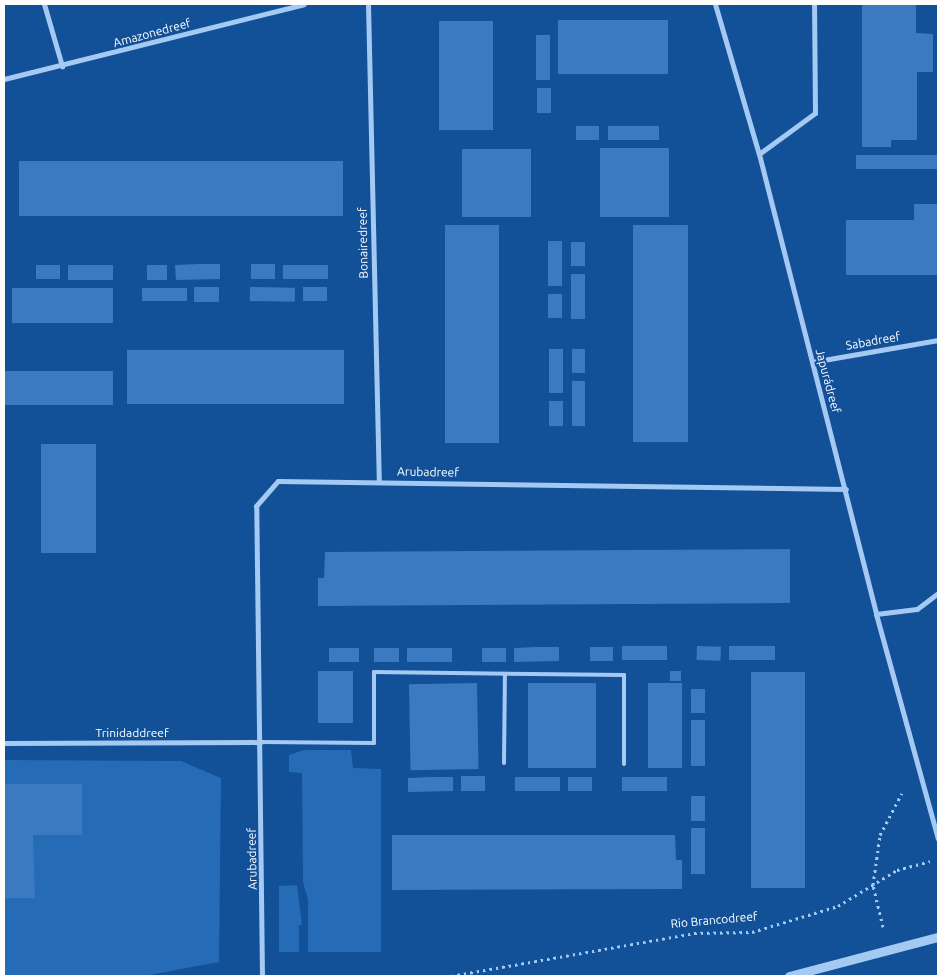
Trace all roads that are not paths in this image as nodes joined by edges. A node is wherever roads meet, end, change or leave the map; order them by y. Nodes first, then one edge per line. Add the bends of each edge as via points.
1 (44, 4) edge
2 (304, 4) edge
3 (368, 4) edge
4 (715, 4) edge
5 (814, 4) edge
6 (62, 66) junction
7 (4, 79) edge
8 (759, 154) junction
9 (938, 340) edge
10 (812, 362) junction
11 (379, 482) junction
12 (846, 489) junction
13 (938, 593) edge
14 (876, 614) junction
15 (505, 674) junction
16 (261, 742) junction
17 (4, 743) edge
18 (504, 763) dead end
19 (624, 764) dead end
20 (938, 839) edge
21 (938, 937) edge
22 (262, 976) edge
23 (789, 976) edge

1 - 6 street
2 - 6 street, Amazonedreef
3 - 11 street, Bonairedreef
4 - 8 street, Japurádreef
5 - 8 street via 814,113
6 - 7 street, Amazonedreef
8 - 10 street, Japurádreef
9 - 10 street, Sabadreef
10 - 12 street, Japurádreef
11 - 12 street, Arubadreef
11 - 16 street, Arubadreef via 278,481 256,506
12 - 14 street, Japurádreef
13 - 14 street via 917,609
14 - 20 street, Japurádreef via 919,760
15 - 16 lane via 374,672 374,743
15 - 18 lane
15 - 19 lane via 624,675
16 - 17 street, Trinidaddreef
16 - 22 street, Arubadreef
21 - 23 street

